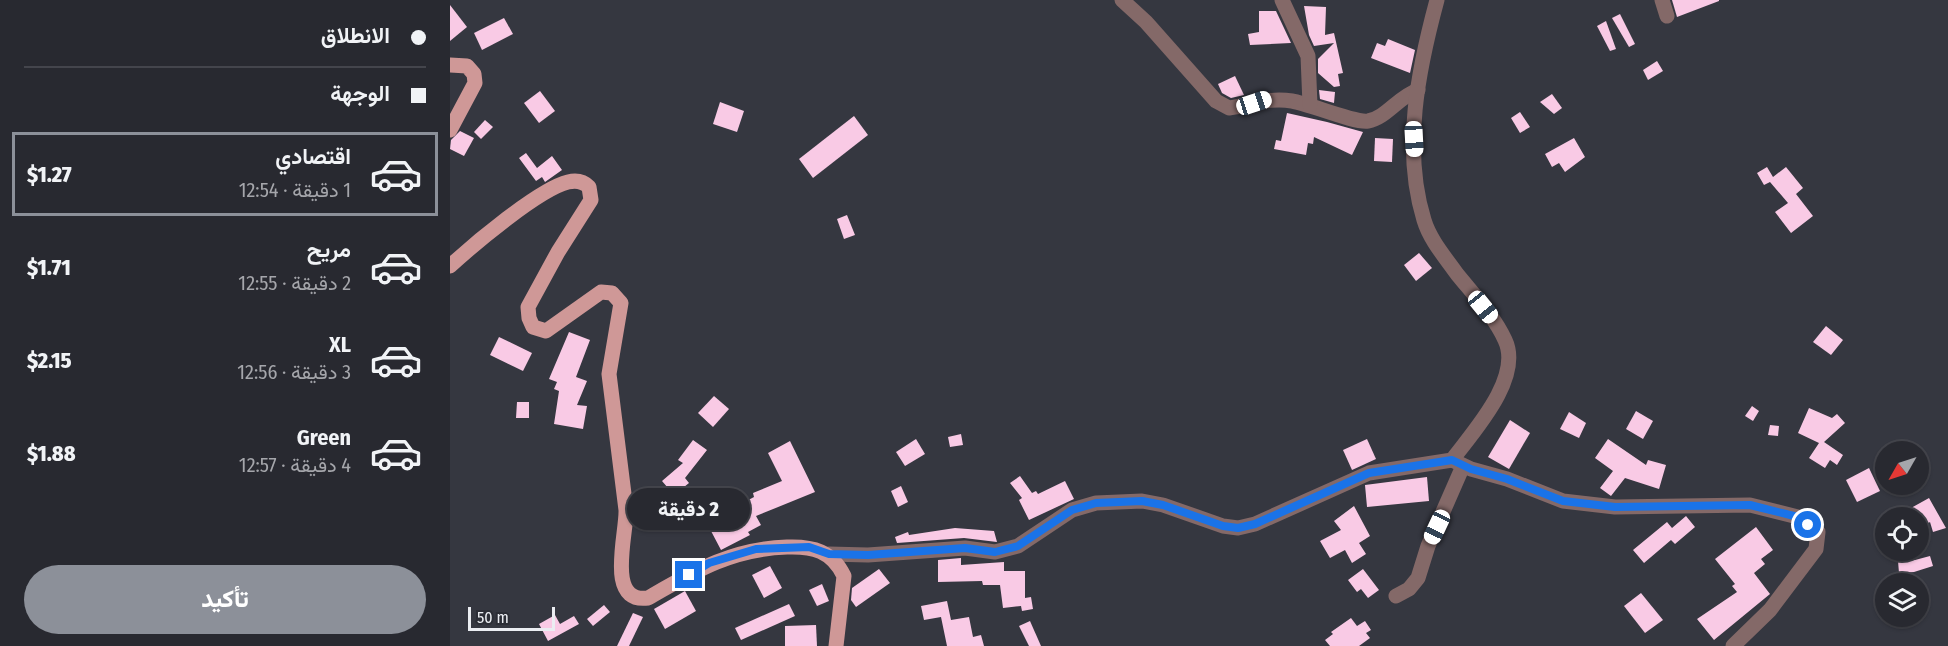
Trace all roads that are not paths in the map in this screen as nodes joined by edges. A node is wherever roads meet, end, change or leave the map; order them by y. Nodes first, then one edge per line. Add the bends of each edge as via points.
1 (1122, 0) edge
2 (1282, 0) edge
3 (1437, 0) edge
4 (1662, 0) edge
5 (1667, 16) dead end
6 (450, 65) edge
7 (1418, 90) junction
8 (1310, 105) junction
9 (450, 130) edge
10 (450, 266) edge
11 (1458, 463) junction
12 (829, 554) junction
13 (1396, 596) dead end
14 (836, 646) edge
15 (1732, 646) edge

1 - 8 street via 1216,101 1229,108 1268,98
2 - 8 street via 1308,56
3 - 7 street
4 - 5 street
6 - 9 main road via 467,66 475,83
7 - 8 street via 1366,122
7 - 11 street via 1413,122 1415,172 1424,220 1438,249 1507,343 1507,374 1497,400
10 - 12 main road via 547,192 572,181 589,186 591,200 528,307 529,318 538,330 546,331 602,292 612,293 621,303 609,375 626,510 620,579 628,592 636,598 648,598 709,563 756,549 809,547
11 - 12 street via 1369,473 1238,528 1142,501 1096,503 1072,510 1018,546 995,552 965,548
11 - 13 street via 1418,578
11 - 15 street via 1563,501 1615,507 1750,505 1798,517 1818,532 1816,549 1770,609
12 - 14 main road via 844,576

